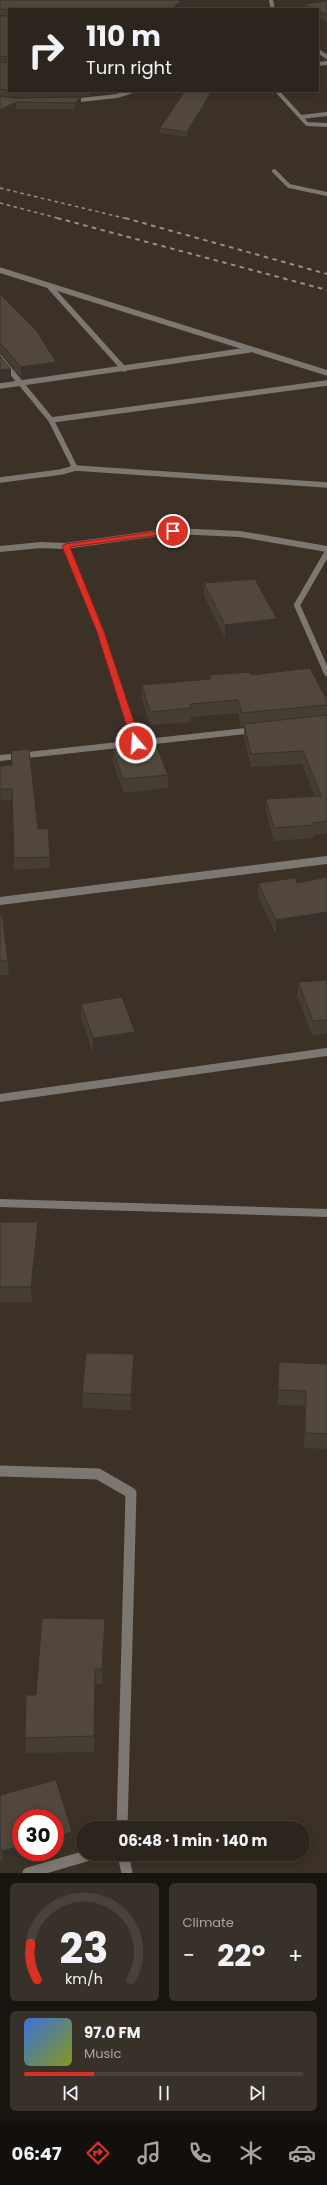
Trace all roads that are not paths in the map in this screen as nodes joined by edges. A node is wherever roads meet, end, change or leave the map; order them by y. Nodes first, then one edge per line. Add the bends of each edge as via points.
1 (130, 92) edge
2 (278, 92) edge
3 (68, 101) edge
4 (327, 114) edge
5 (301, 117) junction
6 (327, 125) edge
7 (274, 171) dead end
8 (327, 194) edge
9 (0, 270) edge
10 (48, 285) junction
11 (251, 350) junction
12 (0, 358) edge
13 (124, 369) junction
14 (327, 373) edge
15 (21, 382) junction
16 (327, 383) edge
17 (0, 386) edge
18 (51, 420) junction
19 (75, 468) junction
20 (0, 480) edge
21 (327, 485) edge
22 (65, 546) junction
23 (0, 549) edge
24 (327, 549) edge
25 (327, 553) edge
26 (327, 673) edge
27 (264, 729) edge
28 (136, 743) junction
29 (0, 758) edge
30 (327, 860) edge
31 (0, 901) edge
32 (327, 1052) edge
33 (0, 1098) edge
34 (0, 1203) edge
35 (327, 1213) edge
36 (0, 1471) edge
37 (122, 1821) edge
38 (76, 1859) edge
39 (124, 1861) edge
40 (28, 1873) edge
41 (127, 1873) edge

1 - 3 street via 117,96
2 - 5 street
4 - 5 street
5 - 6 street via 307,124
7 - 8 street via 289,186
9 - 10 street
10 - 11 street
10 - 13 street
11 - 13 street
11 - 14 street
12 - 15 street
13 - 15 street
15 - 17 street
15 - 18 street
16 - 18 street
18 - 19 street
19 - 20 street
19 - 21 street
22 - 23 street via 41,545
22 - 24 street via 173,531 240,534
22 - 28 street via 101,632
25 - 26 street via 298,605
27 - 28 street
28 - 29 street
30 - 31 street
32 - 33 street
34 - 35 street
36 - 37 street via 98,1474 131,1493
38 - 40 street
39 - 41 street

